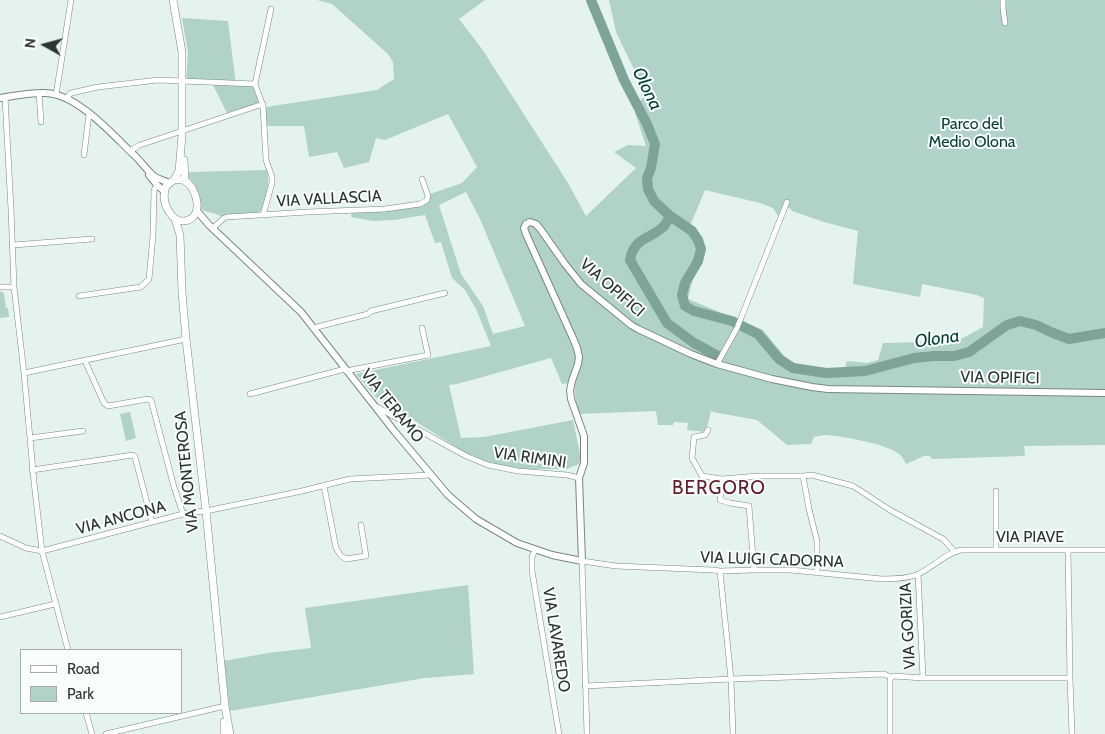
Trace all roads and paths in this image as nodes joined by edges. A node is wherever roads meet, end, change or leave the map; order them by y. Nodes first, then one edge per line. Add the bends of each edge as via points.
1 (71, 0) edge
2 (173, 0) edge
3 (1003, 0) edge
4 (271, 9) dead end
5 (1005, 23) dead end
6 (183, 82) junction
7 (255, 84) junction
8 (39, 93) junction
9 (56, 94) junction
10 (3, 98) edge
11 (66, 98) junction
12 (263, 104) junction
13 (89, 114) junction
14 (41, 122) dead end
15 (182, 133) junction
16 (130, 151) junction
17 (84, 155) dead end
18 (144, 165) junction
19 (422, 179) dead end
20 (184, 181) junction
21 (171, 182) junction
22 (157, 186) junction
23 (164, 191) junction
24 (787, 202) dead end
25 (197, 211) junction
26 (263, 216) junction
27 (192, 218) junction
28 (175, 219) junction
29 (184, 221) junction
30 (211, 227) junction
31 (180, 235) junction
32 (92, 239) dead end
33 (13, 245) junction
34 (0, 286) edge
35 (14, 286) junction
36 (445, 293) dead end
37 (79, 296) dead end
38 (313, 328) junction
39 (422, 328) dead end
40 (186, 339) junction
41 (85, 361) junction
42 (717, 364) junction
43 (346, 370) junction
44 (24, 373) junction
45 (1105, 393) edge
46 (250, 394) dead end
47 (373, 405) junction
48 (708, 430) dead end
49 (83, 431) dead end
50 (30, 438) junction
51 (32, 470) junction
52 (430, 475) junction
53 (803, 476) junction
54 (579, 478) junction
55 (722, 479) junction
56 (324, 486) junction
57 (996, 491) dead end
58 (206, 511) junction
59 (183, 514) junction
60 (152, 522) junction
61 (361, 525) dead end
62 (0, 536) edge
63 (535, 550) junction
64 (996, 550) junction
65 (1068, 550) junction
66 (1105, 550) edge
67 (42, 551) junction
68 (955, 552) junction
69 (582, 562) junction
70 (754, 570) junction
71 (720, 572) junction
72 (816, 572) junction
73 (918, 574) junction
74 (55, 604) junction
75 (0, 617) edge
76 (68, 649) edge
77 (891, 677) junction
78 (924, 678) junction
79 (1070, 678) junction
80 (731, 679) junction
81 (585, 686) junction
82 (225, 706) junction
83 (86, 714) edge
84 (92, 734) edge
85 (106, 734) edge
86 (224, 734) edge
87 (230, 734) edge
88 (559, 734) edge
89 (587, 734) edge
90 (732, 734) edge
91 (890, 734) edge
92 (1072, 734) edge

1 - 9 street
2 - 6 main road
3 - 5 street
4 - 7 street
6 - 7 street
6 - 11 street via 158,80 98,87 71,93
6 - 15 main road
7 - 12 street
8 - 9 street
8 - 10 street
8 - 14 street
9 - 11 street
10 - 33 street
11 - 13 street
12 - 15 street
12 - 26 street via 266,160 272,183
13 - 16 street
13 - 17 street
15 - 16 street
15 - 20 main road
15 - 21 main road via 179,171
16 - 18 street
18 - 21 street via 155,176
18 - 22 street
19 - 26 street, VIA VALLASCIA via 428,196 420,204 384,210
20 - 21 main road
20 - 25 main road via 194,194
21 - 23 main road
22 - 23 street
22 - 37 street via 154,190 150,279 141,288
23 - 28 main road via 169,212
24 - 42 street via 737,328
25 - 27 main road
25 - 30 street, VIA TERAMO
26 - 30 street, VIA VALLASCIA via 224,218
27 - 29 main road
27 - 30 street, VIA TERAMO
28 - 29 main road
28 - 31 main road, VIA MONTEROSA
29 - 31 main road, VIA MONTEROSA
30 - 38 street, VIA TERAMO via 301,312
31 - 40 main road, VIA MONTEROSA
32 - 33 street
33 - 35 street
34 - 35 street
35 - 44 street
36 - 38 street
38 - 43 street, VIA TERAMO
39 - 43 street via 428,355
40 - 41 street
40 - 58 main road, VIA MONTEROSA
41 - 44 street
41 - 59 street via 108,406 151,400
42 - 45 street, VIA OPIFICI via 772,379 828,389
42 - 54 street, VIA OPIFICI via 631,325 581,284 536,224 526,224 526,234 579,356 570,390 584,436 584,463
43 - 46 street
43 - 47 street, VIA TERAMO
44 - 50 street
47 - 52 street, VIA TERAMO
47 - 54 street, VIA RIMINI via 488,465
48 - 55 street via 705,435 694,437 692,458 702,476
49 - 50 street
50 - 51 street
51 - 60 street via 133,455
51 - 67 street
52 - 56 street, VIA ANCONA via 350,479
52 - 63 street, VIA TERAMO via 476,519
53 - 55 street
53 - 68 street via 812,475 853,486 943,539
53 - 72 street via 817,541
54 - 69 street, VIA OPIFICI
55 - 70 street via 720,500 750,506
56 - 58 street, VIA ANCONA
56 - 61 street via 336,548 346,559 366,556
57 - 64 street
58 - 59 street, VIA ANCONA
58 - 82 main road, VIA MONTEROSA
59 - 60 street, VIA ANCONA
60 - 67 street, VIA ANCONA
62 - 67 street via 26,548
63 - 69 street, VIA TERAMO
63 - 88 street, VIA LAVAREDO via 532,571
64 - 65 street, VIA PIAVE
64 - 68 street, VIA PIAVE
65 - 66 street, VIA PIAVE
65 - 79 street
67 - 74 street
68 - 73 street, VIA LUIGI CADORNA
69 - 71 street, VIA LUIGI CADORNA
69 - 81 street
70 - 71 street, VIA LUIGI CADORNA
70 - 72 street, VIA LUIGI CADORNA
71 - 80 street
72 - 73 street, VIA LUIGI CADORNA via 882,579 908,578
73 - 78 street, VIA GORIZIA
74 - 75 street
74 - 76 street
77 - 78 street, VIA GORIZIA
77 - 80 street via 884,674
77 - 91 street, VIA GORIZIA
78 - 79 street
79 - 92 street
80 - 81 street
80 - 90 street
81 - 89 street
82 - 85 street
82 - 86 main road, VIA MONTEROSA
82 - 87 main road, VIA MONTEROSA
83 - 84 street

